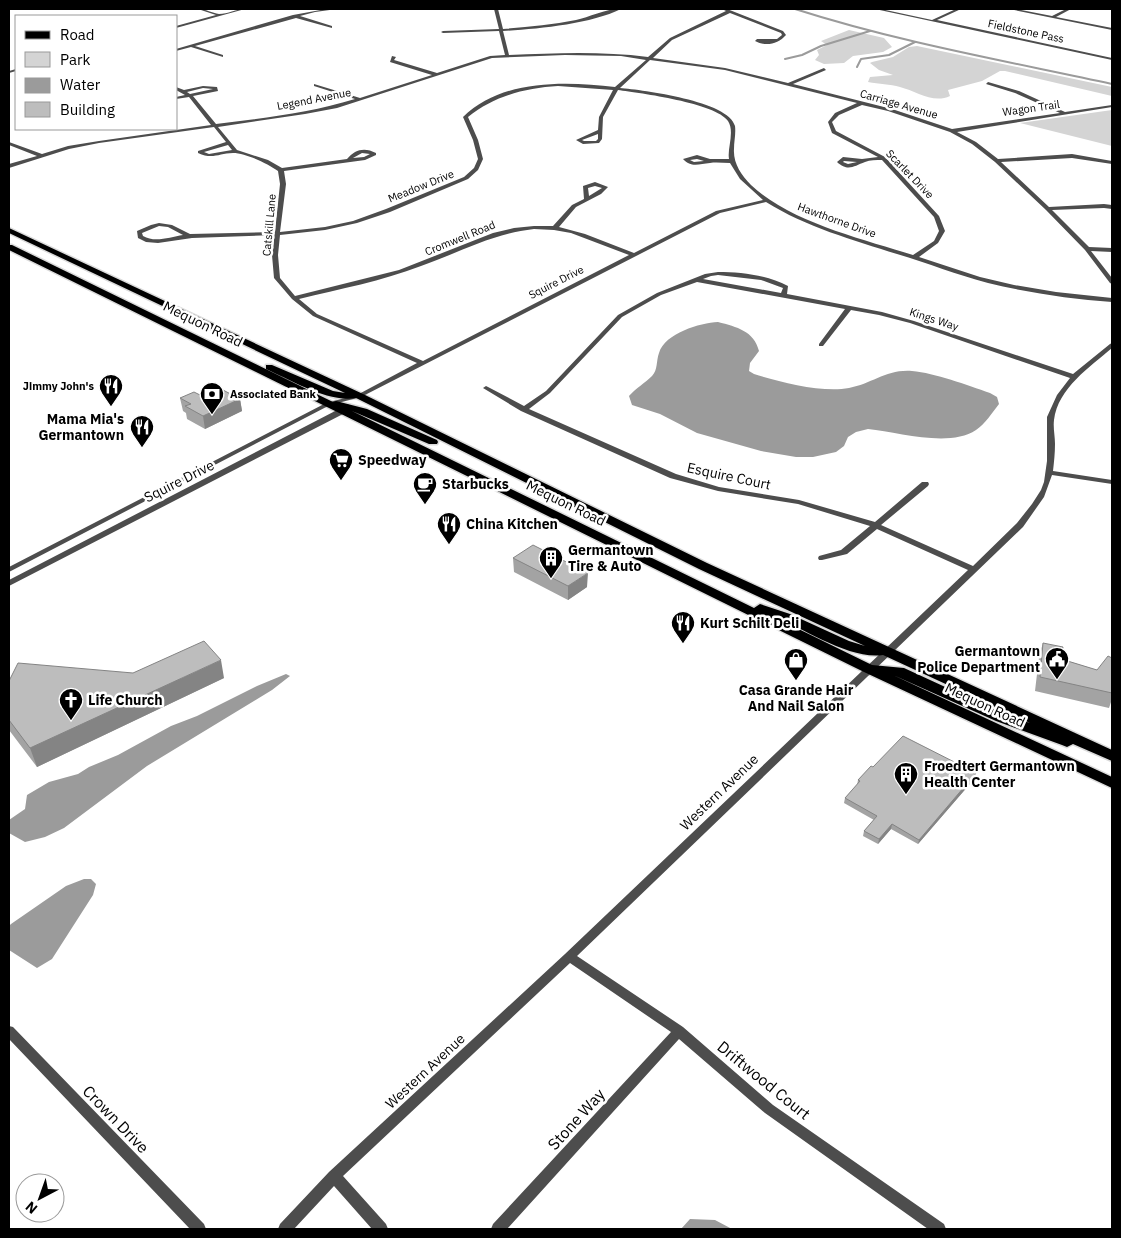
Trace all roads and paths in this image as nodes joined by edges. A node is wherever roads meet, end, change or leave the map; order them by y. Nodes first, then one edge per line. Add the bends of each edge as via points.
1 (200, 9) edge
2 (243, 9) edge
3 (335, 9) edge
4 (496, 9) edge
5 (619, 9) edge
6 (877, 9) edge
7 (959, 9) edge
8 (1012, 9) edge
9 (1069, 9) edge
10 (726, 10) edge
11 (221, 15) junction
12 (294, 16) junction
13 (1053, 17) junction
14 (932, 20) junction
15 (178, 26) edge
16 (331, 27) dead end
17 (1112, 29) edge
18 (502, 30) junction
19 (443, 32) dead end
20 (778, 40) dead end
21 (191, 46) junction
22 (178, 49) edge
23 (507, 55) junction
24 (221, 56) dead end
25 (394, 57) dead end
26 (651, 58) junction
27 (1112, 58) edge
28 (824, 69) dead end
29 (435, 74) junction
30 (988, 83) dead end
31 (790, 84) junction
32 (316, 85) dead end
33 (178, 89) edge
34 (616, 90) junction
35 (183, 92) junction
36 (191, 96) junction
37 (178, 98) edge
38 (361, 99) junction
39 (862, 103) junction
40 (1112, 106) edge
41 (1064, 114) junction
42 (213, 125) junction
43 (600, 131) dead end
44 (952, 131) junction
45 (9, 143) edge
46 (229, 143) junction
47 (235, 150) junction
48 (41, 156) junction
49 (882, 158) junction
50 (350, 159) dead end
51 (710, 160) dead end
52 (732, 161) junction
53 (862, 161) dead end
54 (997, 161) junction
55 (1112, 162) edge
56 (9, 166) edge
57 (281, 170) junction
58 (586, 198) dead end
59 (768, 200) junction
60 (1112, 201) edge
61 (1104, 206) junction
62 (1112, 207) edge
63 (1048, 209) junction
64 (555, 228) junction
65 (9, 230) edge
66 (278, 232) junction
67 (188, 236) junction
68 (9, 247) edge
69 (1087, 249) junction
70 (1112, 250) edge
71 (634, 255) junction
72 (914, 257) junction
73 (697, 280) junction
74 (1112, 282) edge
75 (784, 295) junction
76 (294, 298) junction
77 (1112, 300) edge
78 (850, 307) junction
79 (821, 345) dead end
80 (1112, 345) edge
81 (224, 352) junction
82 (422, 363) junction
83 (1074, 377) junction
84 (486, 388) dead end
85 (358, 396) junction
86 (328, 404) junction
87 (345, 409) junction
88 (524, 409) junction
89 (471, 453) junction
90 (1050, 473) junction
91 (1112, 482) edge
92 (925, 484) dead end
93 (875, 525) junction
94 (822, 558) dead end
95 (696, 563) junction
96 (973, 569) junction
97 (9, 570) edge
98 (679, 576) junction
99 (9, 584) edge
100 (722, 596) junction
101 (887, 651) junction
102 (869, 669) junction
103 (1096, 749) junction
104 (1112, 756) edge
105 (1112, 783) edge
106 (570, 957) junction
107 (9, 1031) edge
108 (679, 1031) junction
109 (334, 1176) junction
110 (199, 1229) edge
111 (285, 1229) edge
112 (381, 1229) edge
113 (498, 1229) edge
114 (939, 1229) edge

1 - 11 street
2 - 11 street
3 - 12 street
4 - 18 street
5 - 18 street via 562,25
6 - 14 street, Fieldstone Pass
7 - 14 street
8 - 13 street
9 - 13 street
10 - 20 street via 782,32 784,35
10 - 26 street via 670,39
11 - 15 street
12 - 16 street
12 - 21 street
13 - 17 street
14 - 27 street, Fieldstone Pass
18 - 19 street
18 - 23 street
21 - 22 street
21 - 24 street
23 - 26 street, Legend Avenue via 593,53
23 - 29 street, Legend Avenue via 480,59
25 - 29 street via 392,61
26 - 31 street, Carriage Avenue via 725,69
26 - 34 street
28 - 31 street
29 - 38 street, Legend Avenue
30 - 41 street via 1017,92
31 - 39 street, Carriage Avenue
32 - 38 street
33 - 35 street
34 - 43 street via 601,117
34 - 52 street via 696,102 718,110 730,120 733,129
34 - 66 street, Meadow Drive via 573,84 541,86 513,92 477,106 465,117 481,155 480,163 467,178 343,226
35 - 36 street
35 - 36 street via 203,87 216,90
36 - 37 street
36 - 42 street
38 - 42 street, Legend Avenue via 305,113
39 - 44 street, Carriage Avenue
39 - 49 street, Scarlet Drive via 837,114 830,122 834,132
40 - 41 street, Wagon Trail
41 - 44 street, Wagon Trail
42 - 46 street
42 - 48 street, Legend Avenue via 99,142
44 - 54 street, Carriage Avenue
45 - 48 street
46 - 47 street
46 - 47 street via 200,152 208,156
47 - 57 street
48 - 56 street, Legend Avenue
49 - 53 street
49 - 72 street, Scarlet Drive via 937,217 942,230 936,242
50 - 57 street
51 - 52 street
52 - 59 street, Hawthorne Drive via 743,181
54 - 55 street via 1064,156
54 - 63 street, Carriage Avenue
57 - 66 street, Catskill Lane via 283,184
58 - 64 street via 574,206
59 - 71 street, Squire Drive via 718,212
59 - 72 street, Hawthorne Drive via 788,213 825,229
60 - 61 street
61 - 62 street
61 - 63 street
63 - 69 street, Carriage Avenue
64 - 71 street, Cromwell Road
64 - 76 street, Cromwell Road via 506,230 402,271
65 - 85 main road, Mequon Road
66 - 67 street
66 - 76 street, Catskill Lane via 277,278
67 - 67 street via 166,224 139,232 144,240 154,241
68 - 81 main road, Mequon Road
69 - 70 street
69 - 74 street, Carriage Avenue
71 - 82 street, Squire Drive
72 - 77 street, Hawthorne Drive via 999,284
73 - 75 street, Kings Way
73 - 75 street via 712,274 730,275 784,285 787,290
73 - 88 street via 659,294 620,316 548,392
75 - 78 street, Kings Way
76 - 82 street, Catskill Lane via 314,315
78 - 79 street
78 - 83 street, Kings Way via 912,322
80 - 83 street, Western Avenue
81 - 85 main road via 292,376 328,393
81 - 86 main road, Mequon Road
82 - 85 street, Squire Drive
83 - 90 street, Western Avenue via 1051,417
84 - 88 street, Esquire Court
85 - 86 street, Squire Drive
85 - 87 street, Squire Drive
85 - 89 main road, Mequon Road
86 - 87 main road, Mequon Road
86 - 97 street, Squire Drive
87 - 89 main road via 363,411 405,431
87 - 98 main road, Mequon Road
87 - 99 street, Squire Drive
88 - 93 street, Esquire Court via 673,476 718,489 799,502
89 - 95 main road, Mequon Road
90 - 91 street
90 - 96 street, Western Avenue via 1044,495 1026,518
92 - 93 street
93 - 94 street via 844,552
93 - 96 street, Esquire Court
95 - 98 main road
95 - 101 main road, Mequon Road
96 - 101 street, Western Avenue
98 - 100 main road, Mequon Road
100 - 101 main road via 765,609 845,645 867,651
100 - 102 main road, Mequon Road
101 - 102 street, Western Avenue
101 - 103 main road, Mequon Road
102 - 103 main road via 900,671 1001,718 1053,738
102 - 105 main road, Mequon Road
102 - 106 street, Western Avenue
103 - 104 main road, Mequon Road
106 - 108 street, Driftwood Court
106 - 109 street, Western Avenue
107 - 110 street, Crown Drive
108 - 113 street, Stone Way
108 - 114 street, Driftwood Court via 769,1109
109 - 111 street, Western Avenue
109 - 112 street

